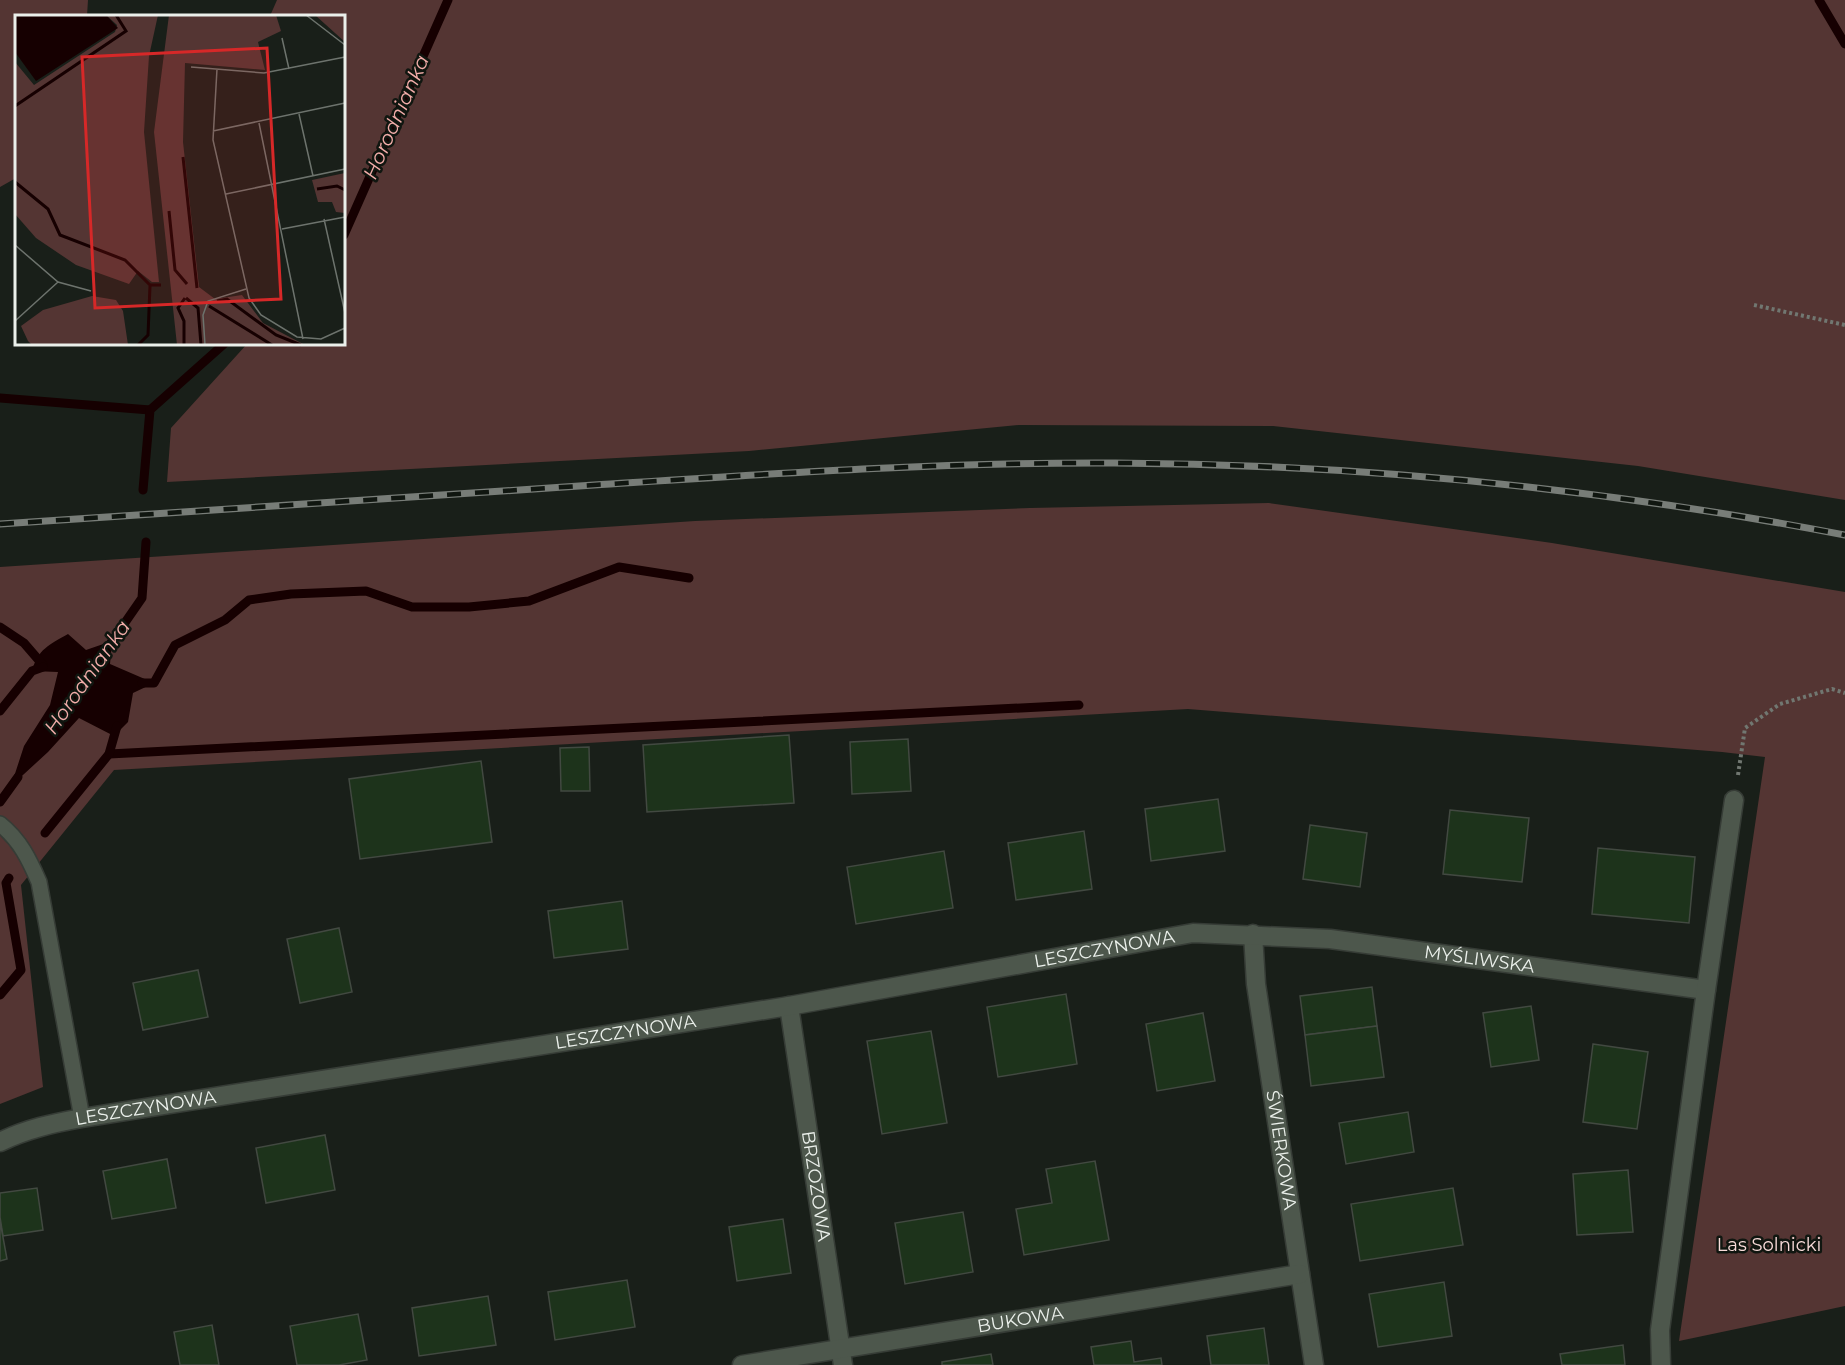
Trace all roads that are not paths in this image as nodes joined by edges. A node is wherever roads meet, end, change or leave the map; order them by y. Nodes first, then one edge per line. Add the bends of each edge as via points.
1 (1734, 800) road end
2 (0, 824) edge
3 (1252, 934) junction
4 (1706, 990) junction
5 (789, 1006) junction
6 (82, 1118) junction
7 (0, 1142) edge
8 (1300, 1274) junction
9 (842, 1357) edge
10 (742, 1365) edge
11 (1314, 1365) edge
12 (1661, 1365) edge

1 - 4 street
2 - 6 lane via 23,847 39,882
3 - 4 street, MYŚLIWSKA via 1330,939
3 - 5 street, LESZCZYNOWA via 1193,933
3 - 8 street, ŚWIERKOWA via 1256,984
4 - 12 street via 1660,1329
5 - 6 street, LESZCZYNOWA
5 - 9 street, BRZOZOWA
6 - 7 street, LESZCZYNOWA via 16,1134
8 - 9 street, BUKOWA
8 - 11 street, ŚWIERKOWA
9 - 10 street, BUKOWA

